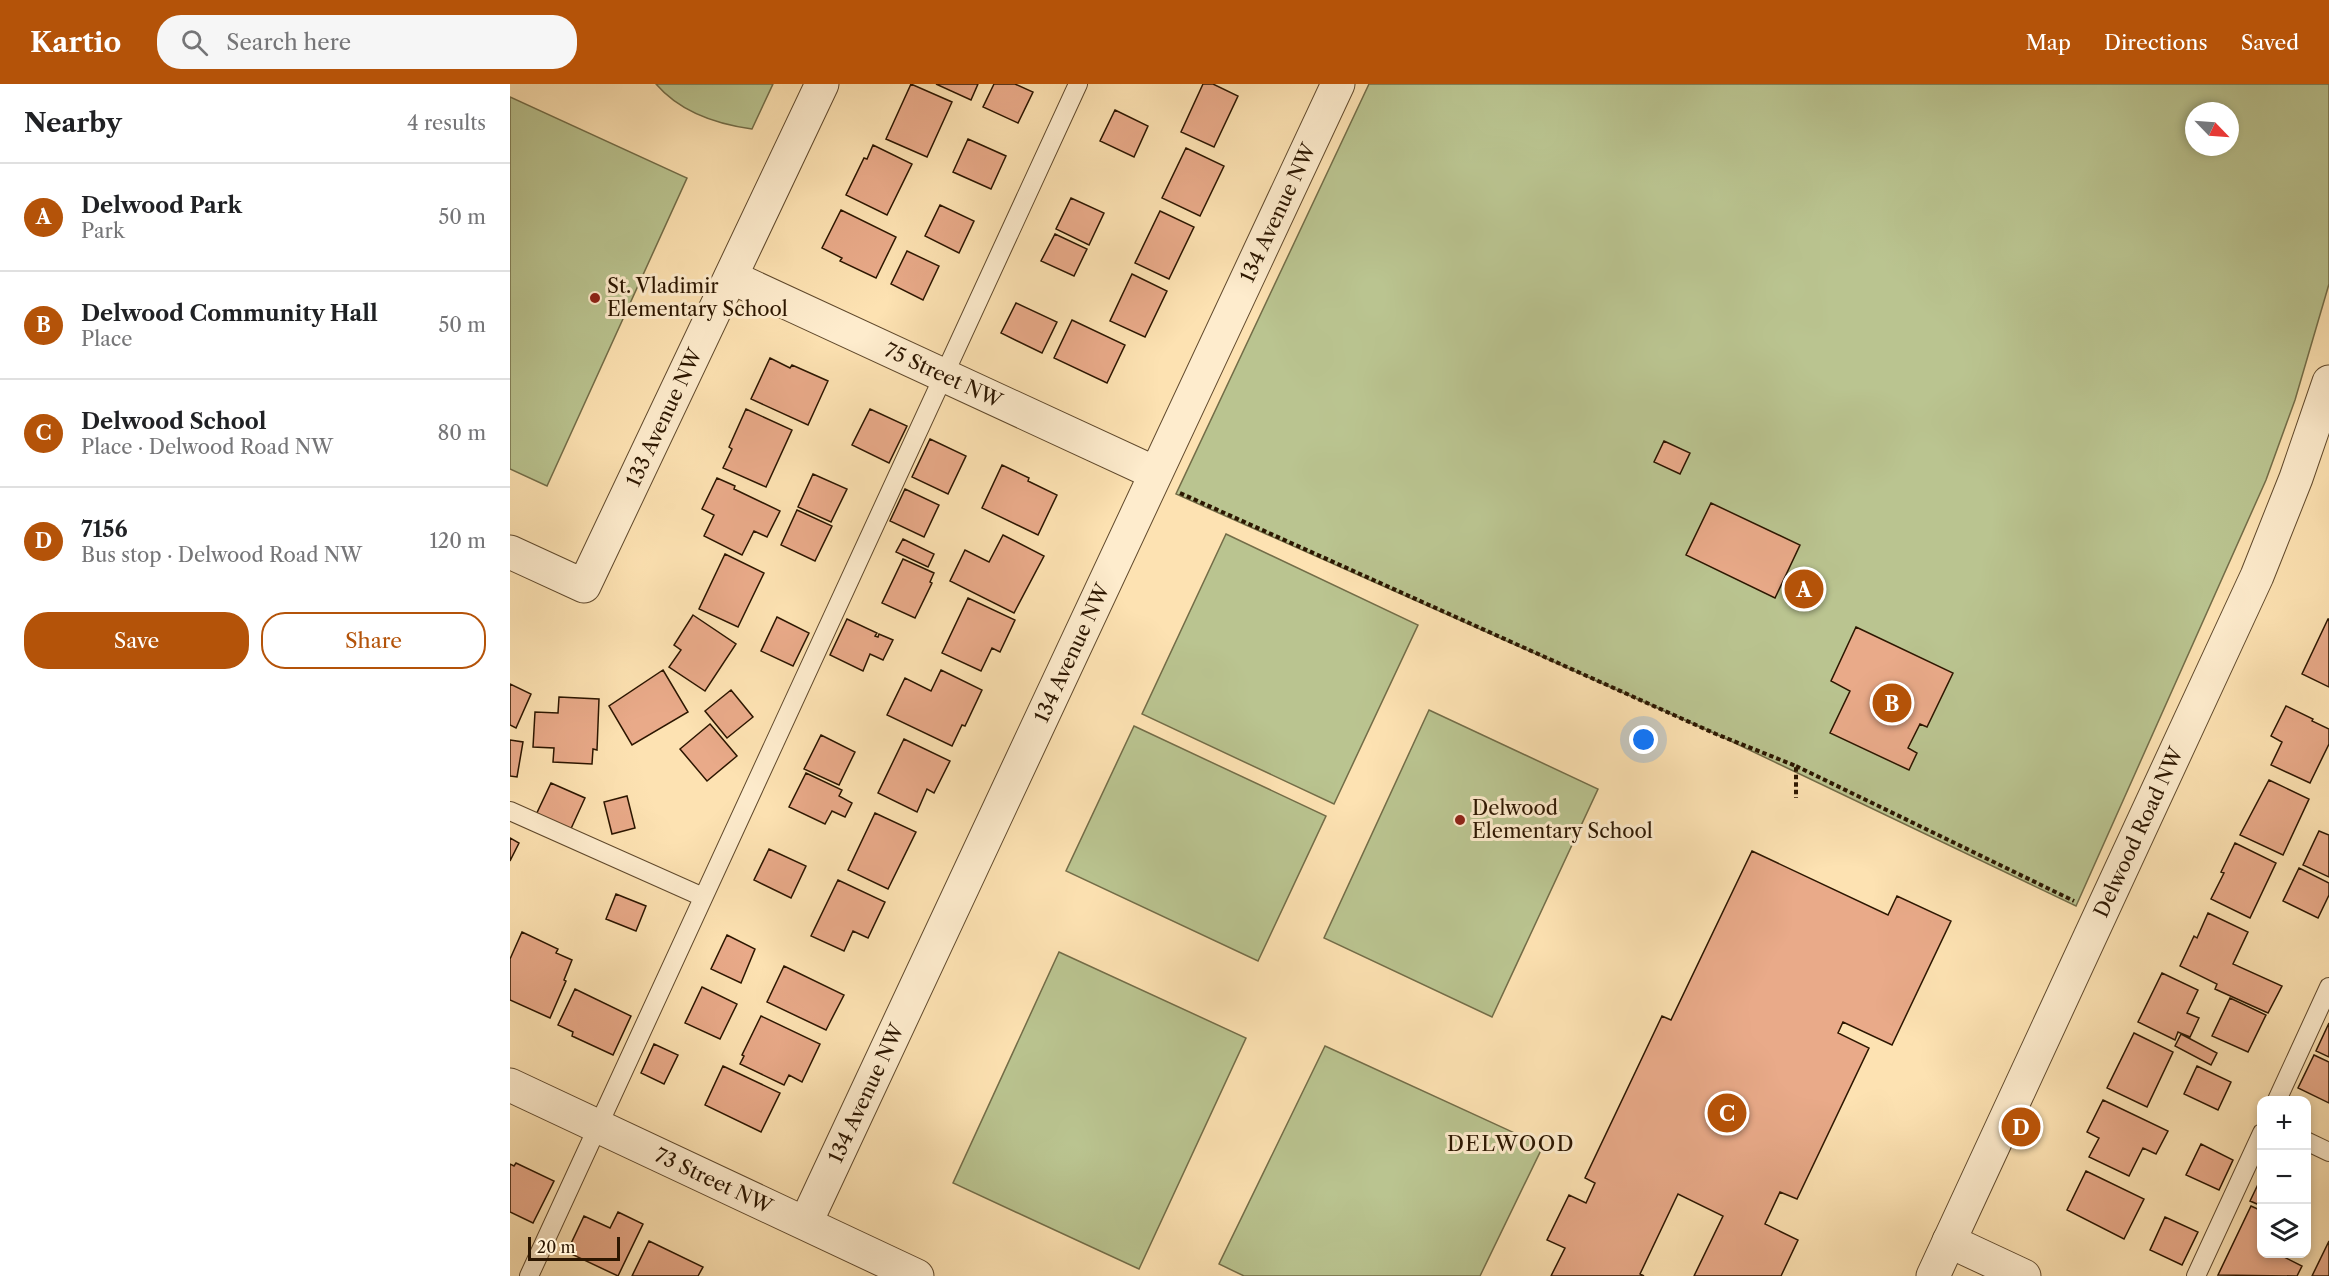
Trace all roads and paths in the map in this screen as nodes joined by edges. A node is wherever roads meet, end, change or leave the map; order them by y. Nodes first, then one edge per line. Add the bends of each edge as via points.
1 (822, 84) edge
2 (1078, 84) edge
3 (1338, 84) edge
4 (731, 277) junction
5 (944, 375) junction
6 (2329, 381) edge
7 (1154, 476) junction
8 (510, 552) edge
9 (1796, 766) junction
10 (1796, 798) dead end
11 (510, 811) edge
12 (703, 897) junction
13 (2100, 914) junction
14 (2329, 987) edge
15 (510, 1085) edge
16 (2279, 1096) edge
17 (597, 1124) junction
18 (2311, 1143) edge
19 (2257, 1144) edge
20 (2329, 1152) edge
21 (806, 1222) junction
22 (1949, 1242) junction
23 (529, 1276) edge
24 (918, 1276) edge
25 (1933, 1276) edge
26 (2024, 1276) edge
27 (2196, 1276) edge

1 - 4 street, 133 Avenue NW
2 - 5 lane
3 - 7 street, 134 Avenue NW
4 - 5 street, 75 Street NW
4 - 8 street, 133 Avenue NW via 584,586
5 - 7 street, 75 Street NW
5 - 12 lane
6 - 13 street, Delwood Road NW via 2257,576
7 - 9 path via 1706,729
7 - 21 street, 134 Avenue NW
9 - 10 path
9 - 13 path
11 - 12 lane
12 - 17 lane
13 - 22 street, Delwood Road NW
14 - 16 lane
15 - 17 street, 73 Street NW
17 - 21 street, 73 Street NW
17 - 23 lane
18 - 20 lane
19 - 27 lane
21 - 24 street, 73 Street NW
22 - 25 street, Delwood Road NW
22 - 26 street

